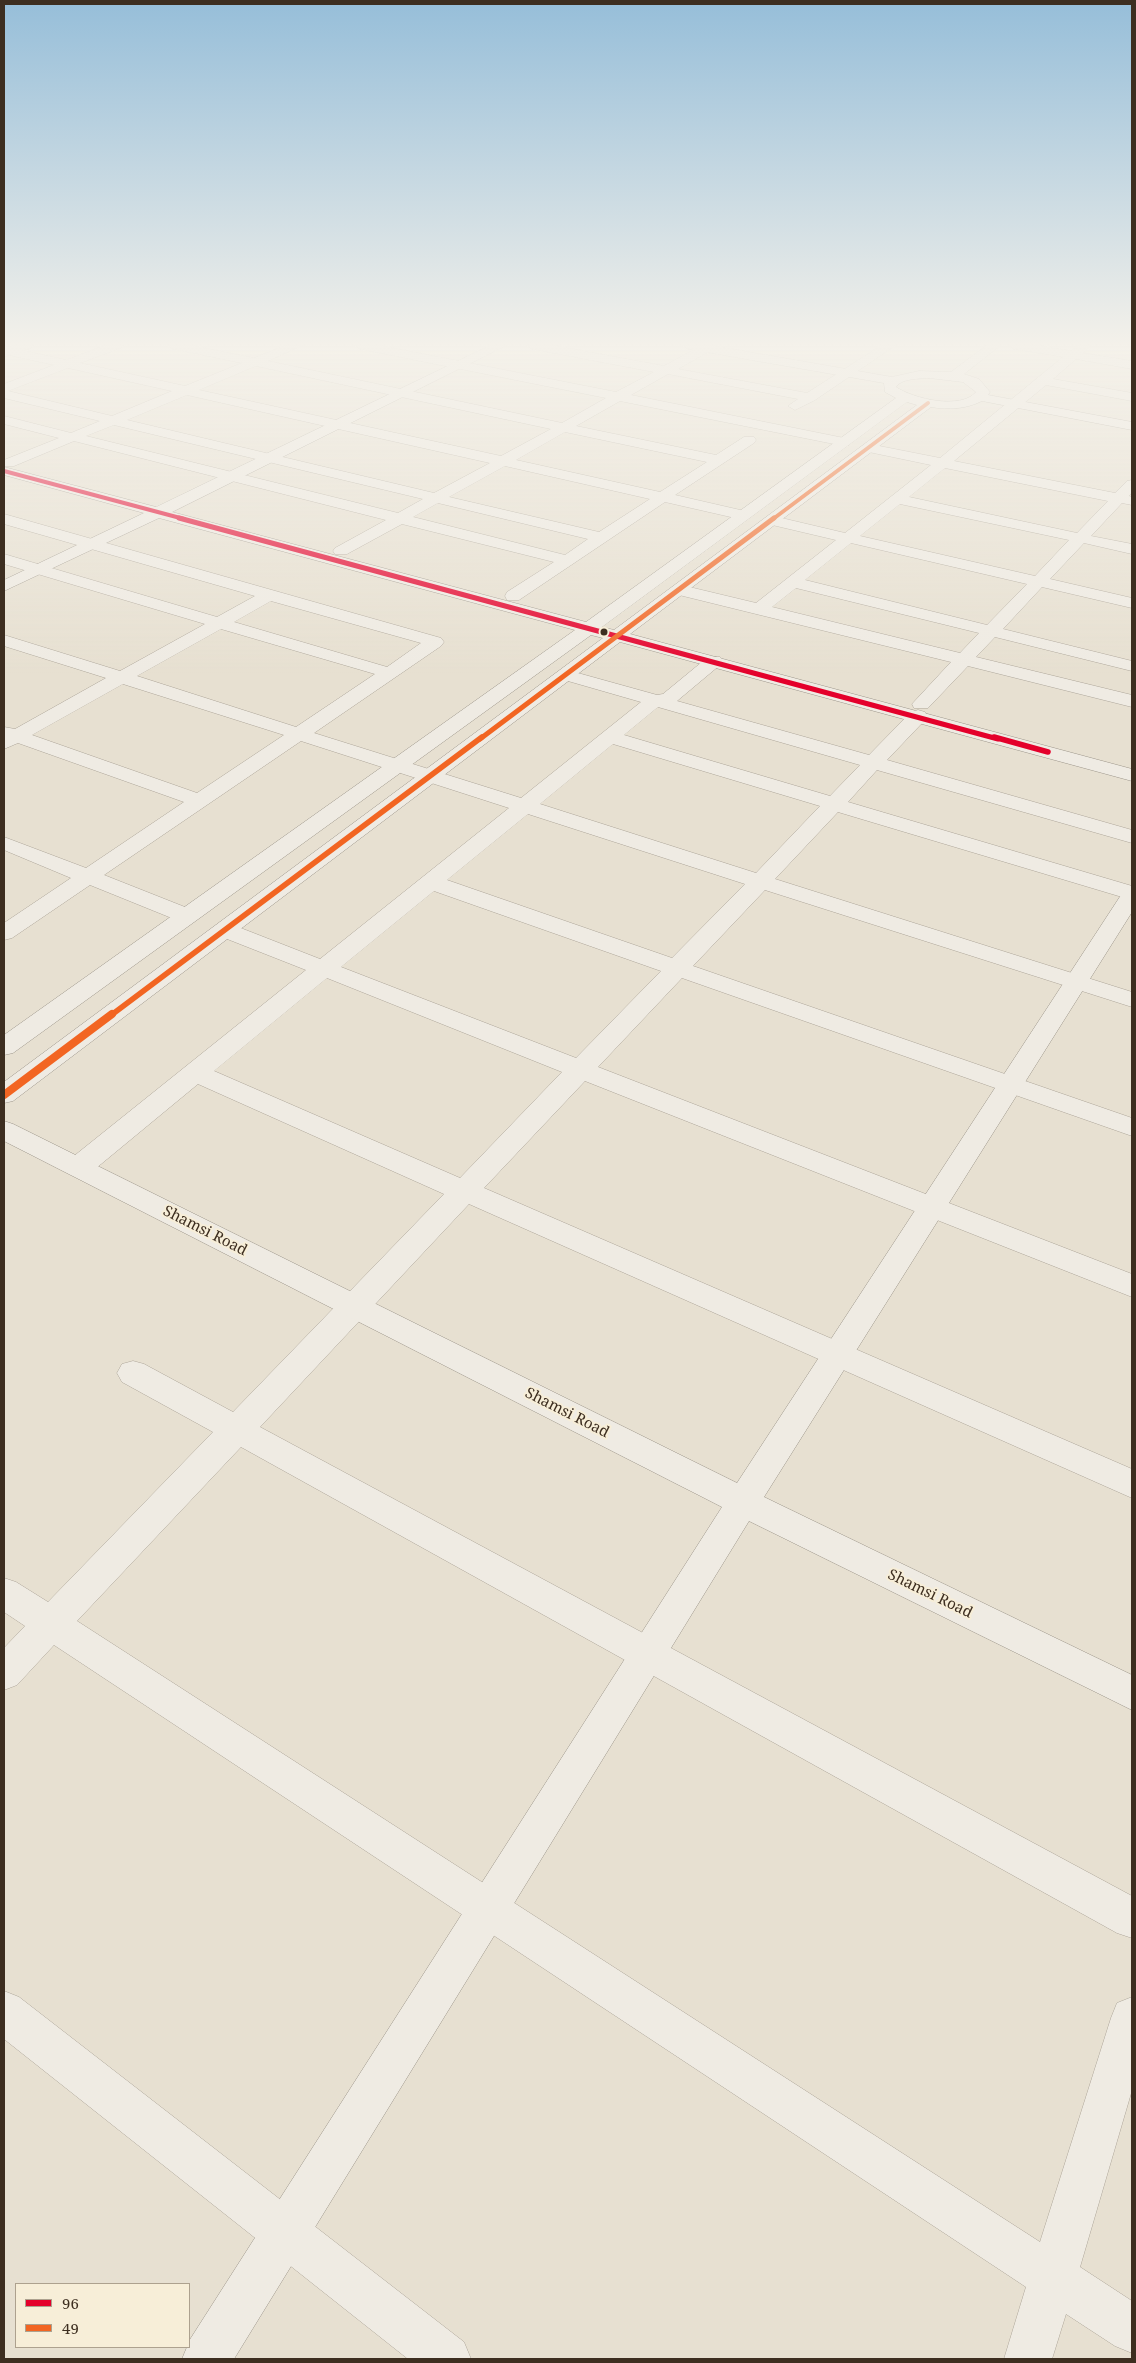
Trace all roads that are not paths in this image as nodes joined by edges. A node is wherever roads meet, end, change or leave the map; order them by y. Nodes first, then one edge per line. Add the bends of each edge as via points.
1 (30, 455) edge
2 (142, 455) edge
3 (258, 455) edge
4 (274, 455) edge
5 (477, 455) edge
6 (513, 455) edge
7 (697, 455) edge
8 (726, 455) edge
9 (826, 455) edge
10 (859, 455) edge
11 (904, 455) edge
12 (952, 455) edge
13 (269, 458) junction
14 (719, 460) junction
15 (503, 461) junction
16 (942, 463) junction
17 (6, 465) edge
18 (230, 477) junction
19 (1132, 484) edge
20 (663, 497) junction
21 (437, 498) junction
22 (897, 498) junction
23 (1125, 500) edge
24 (166, 509) junction
25 (744, 515) junction
26 (4, 519) edge
27 (399, 519) junction
28 (773, 521) junction
29 (602, 538) junction
30 (848, 538) junction
31 (1081, 538) junction
32 (92, 544) junction
33 (1132, 549) edge
34 (342, 551) junction
35 (4, 559) edge
36 (567, 560) junction
37 (39, 569) junction
38 (793, 582) junction
39 (1039, 582) junction
40 (4, 586) edge
41 (680, 590) junction
42 (269, 595) junction
43 (513, 596) junction
44 (1132, 603) edge
45 (759, 609) junction
46 (220, 622) junction
47 (596, 623) junction
48 (625, 631) junction
49 (991, 631) junction
50 (4, 640) edge
51 (964, 660) junction
52 (714, 661) junction
53 (1132, 666) edge
54 (390, 673) junction
55 (567, 675) junction
56 (121, 678) junction
57 (654, 700) junction
58 (1132, 701) edge
59 (920, 710) junction
60 (299, 735) junction
61 (8, 736) edge
62 (609, 737) junction
63 (1132, 760) edge
64 (874, 763) junction
65 (396, 766) junction
66 (1132, 774) edge
67 (430, 777) junction
68 (200, 801) junction
69 (834, 804) junction
70 (523, 806) junction
71 (1132, 837) edge
72 (4, 844) edge
73 (88, 876) junction
74 (430, 882) junction
75 (760, 882) junction
76 (1132, 894) edge
77 (187, 916) junction
78 (224, 930) junction
79 (4, 933) edge
80 (677, 968) junction
81 (323, 969) junction
82 (1076, 982) junction
83 (1132, 1000) edge
84 (4, 1046) edge
85 (580, 1070) junction
86 (195, 1073) junction
87 (1011, 1084) junction
88 (4, 1095) edge
89 (1132, 1127) edge
90 (4, 1130) edge
91 (78, 1167) junction
92 (465, 1191) junction
93 (932, 1208) junction
94 (1132, 1286) edge
95 (354, 1306) junction
96 (837, 1355) junction
97 (133, 1373) dead end
98 (236, 1430) junction
99 (1132, 1484) edge
100 (743, 1502) junction
101 (4, 1593) edge
102 (51, 1624) junction
103 (648, 1654) junction
104 (4, 1674) edge
105 (1132, 1693) edge
106 (489, 1910) junction
107 (1132, 1918) edge
108 (4, 2012) edge
109 (1132, 2018) edge
110 (285, 2233) junction
111 (1053, 2278) junction
112 (1132, 2329) edge
113 (206, 2359) edge
114 (447, 2359) edge
115 (1028, 2359) edge

1 - 17 street
2 - 18 street
3 - 13 street
4 - 13 street
5 - 15 street
6 - 15 street
7 - 14 street
8 - 14 street
9 - 25 street
10 - 28 street
11 - 16 street
12 - 16 street
13 - 18 street
13 - 21 street
14 - 20 street
15 - 20 street
15 - 21 street
16 - 22 street
16 - 23 street
17 - 24 street
18 - 24 street
18 - 27 street
19 - 23 street
20 - 25 street
20 - 29 street
21 - 27 street
21 - 29 street
22 - 30 street
22 - 31 street
23 - 31 street
24 - 32 street
24 - 34 street
24 - 47 street
25 - 47 street
26 - 32 street
27 - 34 street
27 - 36 street
28 - 30 street
28 - 41 street
29 - 36 street
30 - 38 street
30 - 39 street
31 - 33 street
31 - 39 street
32 - 37 street
32 - 42 street
34 - 43 street
35 - 37 street
36 - 43 street
37 - 40 street
37 - 46 street
38 - 45 street
38 - 49 street
39 - 44 street
39 - 49 street
41 - 45 street
41 - 48 street
42 - 46 street
42 - 54 street via 435,642
43 - 47 street
45 - 51 street
46 - 54 street
46 - 56 street
47 - 48 street
47 - 65 street
48 - 52 street
48 - 55 street
48 - 59 street
49 - 51 street
49 - 53 street
50 - 56 street
51 - 58 street
51 - 59 street
52 - 57 street via 669,698
52 - 59 street
54 - 60 street
55 - 57 street
55 - 67 street
56 - 60 street
56 - 61 street
57 - 62 street
57 - 64 street
59 - 63 street
59 - 64 street
59 - 66 street
60 - 65 street
60 - 68 street
61 - 68 street
62 - 69 street
62 - 70 street
64 - 69 street
64 - 71 street
65 - 67 street
65 - 77 street
67 - 70 street
67 - 78 street
68 - 73 street
69 - 75 street
69 - 76 street
70 - 74 street
70 - 75 street
72 - 73 street
73 - 77 street
73 - 79 street
74 - 80 street
74 - 81 street
75 - 80 street
75 - 82 street
76 - 82 street
77 - 84 street
78 - 81 street
78 - 88 street
80 - 85 street
80 - 87 street
81 - 85 street
81 - 86 street
82 - 83 street
82 - 87 street
85 - 92 street
85 - 93 street
86 - 91 street
86 - 92 street
87 - 89 street
87 - 93 street
90 - 91 street, Shamsi Road
91 - 95 street, Shamsi Road
92 - 95 street
92 - 96 street
93 - 94 street
93 - 96 street
95 - 98 street
95 - 100 street, Shamsi Road
96 - 99 street
96 - 100 street
97 - 98 street
98 - 102 street
98 - 103 street
100 - 103 street
100 - 105 street, Shamsi Road
101 - 102 street
102 - 104 street
102 - 106 street
103 - 106 street
103 - 107 street
106 - 110 street
106 - 111 street
108 - 110 street
109 - 111 street
110 - 113 street
110 - 114 street
111 - 112 street
111 - 115 street

